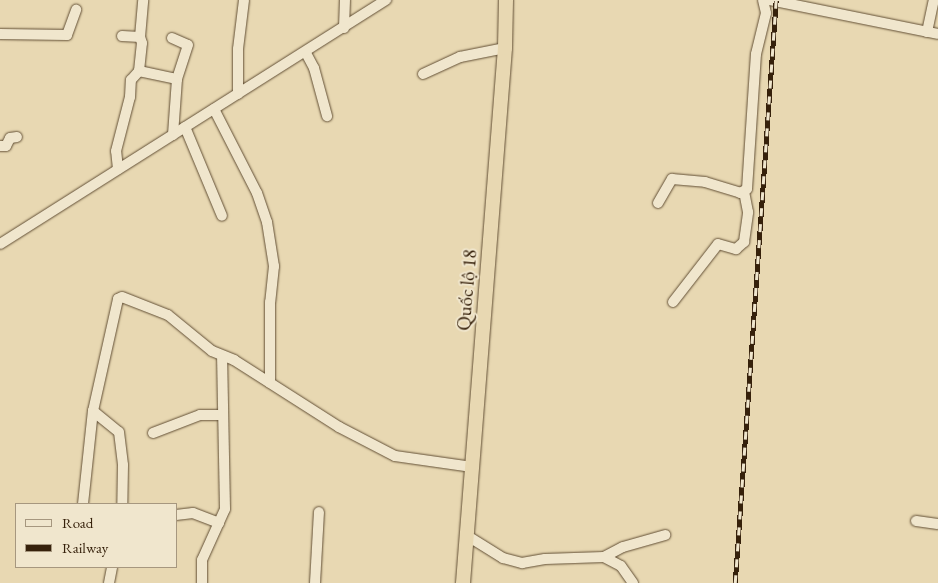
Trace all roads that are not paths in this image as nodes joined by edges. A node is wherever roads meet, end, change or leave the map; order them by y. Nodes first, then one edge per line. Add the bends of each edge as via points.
1 (143, 0) edge
2 (244, 0) edge
3 (346, 0) edge
4 (386, 0) edge
5 (506, 0) edge
6 (763, 0) edge
7 (770, 0) edge
8 (934, 0) edge
9 (76, 10) dead end
10 (344, 28) junction
11 (927, 32) junction
12 (0, 34) edge
13 (938, 34) edge
14 (122, 36) dead end
15 (140, 37) junction
16 (172, 38) dead end
17 (506, 48) junction
18 (306, 52) junction
19 (139, 71) junction
20 (423, 74) dead end
21 (178, 79) junction
22 (238, 94) junction
23 (214, 109) junction
24 (327, 116) dead end
25 (185, 127) junction
26 (173, 135) junction
27 (17, 137) dead end
28 (0, 146) edge
29 (118, 169) junction
30 (744, 192) junction
31 (658, 203) dead end
32 (222, 216) dead end
33 (0, 244) edge
34 (673, 302) dead end
35 (222, 356) junction
36 (270, 383) junction
37 (93, 411) junction
38 (223, 415) junction
39 (153, 433) dead end
40 (472, 467) junction
41 (83, 503) edge
42 (122, 503) edge
43 (319, 512) dead end
44 (178, 515) edge
45 (916, 521) dead end
46 (219, 523) junction
47 (938, 524) edge
48 (466, 535) junction
49 (665, 535) dead end
50 (604, 558) junction
51 (112, 568) edge
52 (110, 583) edge
53 (202, 583) edge
54 (315, 583) edge
55 (463, 583) edge
56 (633, 583) edge

1 - 15 street
2 - 22 street via 238,49
3 - 10 street
4 - 10 street
5 - 17 highway, Quốc lộ 18
6 - 30 street via 766,22 756,54 748,180
7 - 11 street
8 - 11 street
9 - 12 street via 67,35
10 - 18 street
11 - 13 street
14 - 15 street
15 - 19 street
16 - 21 street via 188,45
17 - 20 street via 460,57
17 - 40 highway, Quốc lộ 18
18 - 22 street
18 - 24 street via 314,68
19 - 21 street
19 - 29 street via 130,83 130,97 116,151
21 - 26 street
22 - 23 street
23 - 25 street
23 - 36 street via 257,193 267,222 274,266 270,302
25 - 26 street
25 - 32 street
26 - 29 street
27 - 28 street via 10,138 6,146
29 - 33 street
30 - 31 street via 705,182 672,179
30 - 34 street via 748,212 744,242 736,249 718,244
35 - 36 street
35 - 37 street via 168,314 120,298
35 - 38 street
36 - 40 street via 339,427 395,456
37 - 41 street
37 - 42 street via 118,432 123,465
38 - 39 street via 200,415
38 - 46 street via 225,509
40 - 48 highway, Quốc lộ 18
43 - 54 street
44 - 46 street via 193,513
45 - 47 street
46 - 53 street via 202,560
48 - 50 street via 503,558 522,563 545,559
48 - 55 highway, Quốc lộ 18
49 - 50 street via 623,547
50 - 56 street via 621,566
51 - 52 street

